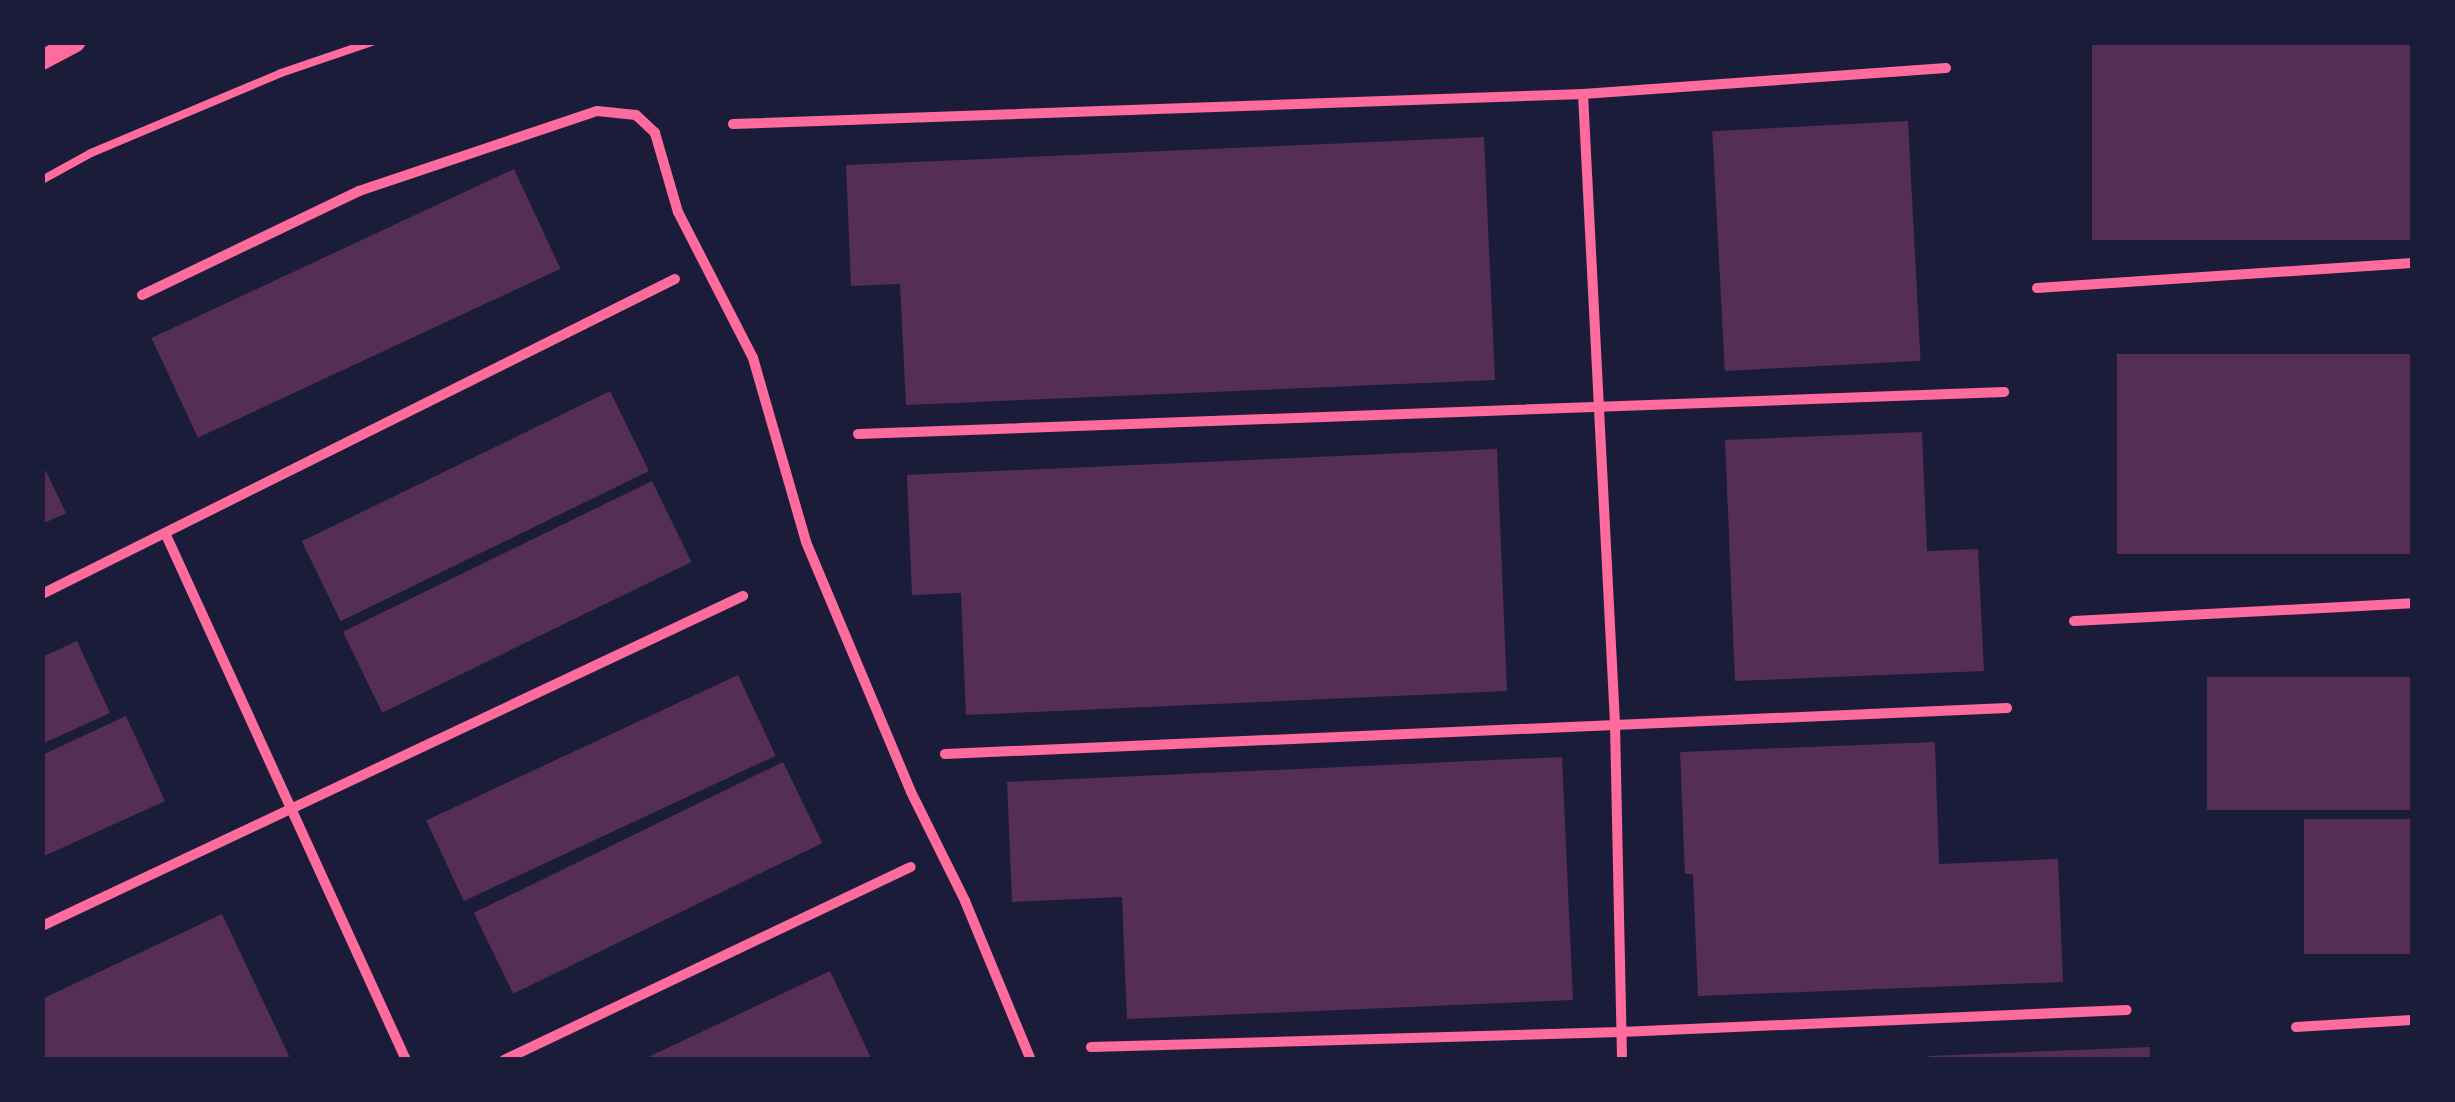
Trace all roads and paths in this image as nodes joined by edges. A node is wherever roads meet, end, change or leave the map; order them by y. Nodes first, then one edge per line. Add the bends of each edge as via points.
1 (76, 42) edge
2 (372, 42) edge
3 (42, 60) edge
4 (1946, 68) dead end
5 (1583, 94) junction
6 (733, 124) dead end
7 (42, 180) edge
8 (2412, 263) edge
9 (675, 279) dead end
10 (2037, 288) dead end
11 (142, 295) dead end
12 (2004, 392) dead end
13 (1600, 407) junction
14 (858, 434) dead end
15 (166, 536) junction
16 (42, 594) edge
17 (743, 596) dead end
18 (2412, 603) edge
19 (2074, 620) dead end
20 (2007, 708) dead end
21 (1615, 724) junction
22 (944, 754) dead end
23 (292, 808) junction
24 (910, 867) dead end
25 (42, 926) edge
26 (2127, 1010) dead end
27 (2412, 1020) edge
28 (2296, 1027) dead end
29 (1621, 1032) junction
30 (1091, 1047) dead end
31 (406, 1060) edge
32 (504, 1060) edge
33 (1031, 1060) edge
34 (1622, 1060) edge

1 - 3 main road
2 - 7 lane via 91,153
4 - 5 street
5 - 6 street
5 - 13 street
8 - 10 street
9 - 15 street
11 - 33 street via 359,191 597,111 636,116 655,133 678,212 753,358 812,557
12 - 13 street
13 - 14 street
13 - 21 street
15 - 16 street
15 - 23 street
17 - 23 street
18 - 19 street
20 - 21 street
21 - 22 street
21 - 29 street
23 - 25 street
23 - 31 street
24 - 32 street
26 - 29 street
27 - 28 street
29 - 30 street
29 - 34 street

